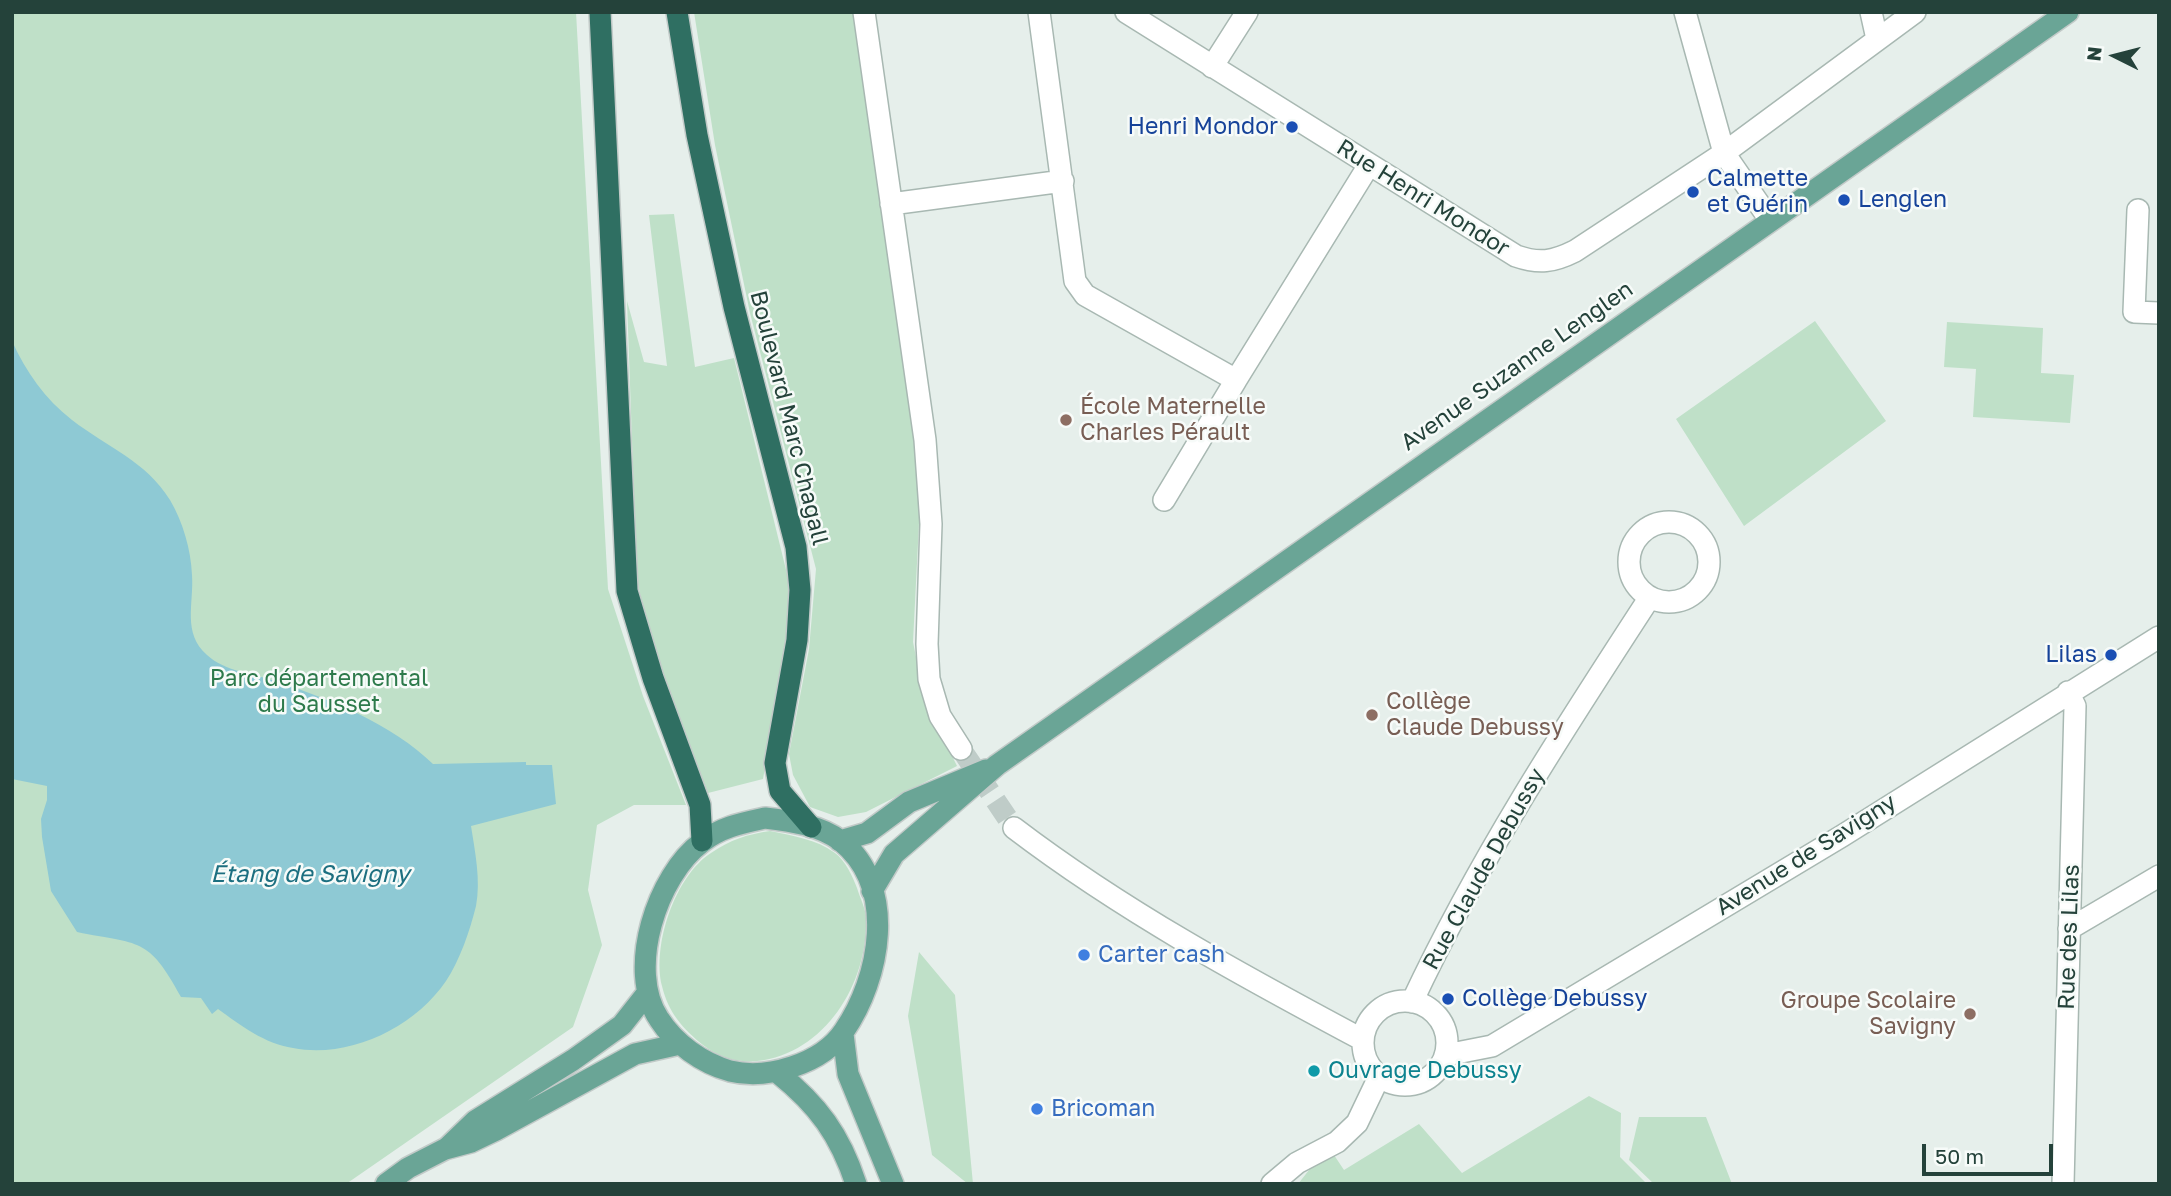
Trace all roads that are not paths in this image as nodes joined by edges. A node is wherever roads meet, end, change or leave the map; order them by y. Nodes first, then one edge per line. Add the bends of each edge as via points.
1 (600, 12) edge
2 (677, 12) edge
3 (864, 12) edge
4 (1039, 12) edge
5 (1126, 12) edge
6 (1247, 12) edge
7 (1685, 12) edge
8 (1871, 12) edge
9 (1915, 12) edge
10 (2068, 12) edge
11 (1877, 39) junction
12 (1212, 67) junction
13 (1724, 153) junction
14 (1369, 165) junction
15 (1063, 181) junction
16 (891, 204) junction
17 (2138, 210) dead end
18 (1770, 220) junction
19 (2159, 313) edge
20 (1236, 380) junction
21 (1164, 500) dead end
22 (1650, 597) dead end
23 (2159, 637) edge
24 (2068, 692) junction
25 (961, 749) tunnel mouth
26 (997, 765) junction
27 (811, 827) junction
28 (1014, 828) tunnel mouth
29 (702, 841) junction
30 (840, 841) junction
31 (2159, 876) edge
32 (872, 891) junction
33 (2069, 929) junction
34 (649, 992) junction
35 (1412, 1002) junction
36 (843, 1034) junction
37 (1363, 1040) junction
38 (680, 1044) junction
39 (1446, 1055) junction
40 (778, 1073) junction
41 (1379, 1077) junction
42 (445, 1149) junction
43 (386, 1184) edge
44 (856, 1184) edge
45 (893, 1184) edge
46 (1272, 1184) edge
47 (2063, 1184) edge

1 - 29 highway via 627,591 645,655 700,805
2 - 27 highway, Boulevard Marc Chagall via 696,135 734,307 796,547 800,590 797,640 775,763 780,791
3 - 16 street
4 - 15 street
5 - 12 street, Rue Henri Mondor
6 - 12 street
7 - 13 street
8 - 11 street
9 - 11 street, Rue Henri Mondor
10 - 18 main road, Avenue Suzanne Lenglen
11 - 13 street, Rue Henri Mondor
12 - 14 street, Rue Henri Mondor
13 - 14 street, Rue Henri Mondor via 1575,251 1538,263 1516,256
13 - 18 street
14 - 20 street
15 - 16 street
15 - 20 street via 1074,281 1085,295
16 - 25 street via 929,486 929,679 940,716
17 - 19 street via 2133,312
18 - 26 main road, Avenue Suzanne Lenglen
20 - 21 street
22 - 35 street, Rue Claude Debussy via 1493,844
23 - 24 street, Avenue de Savigny
24 - 33 street, Rue des Lilas via 2075,706
24 - 39 street, Avenue de Savigny via 1842,836 1492,1046
26 - 30 main road, Avenue Suzanne Lenglen via 909,802 874,829
26 - 32 main road, Avenue Suzanne Lenglen via 894,854
27 - 29 main road via 765,818 722,828
27 - 30 main road
28 - 37 street via 1080,879 1241,975
29 - 34 main road via 679,863 660,896 648,941
30 - 32 main road via 858,861
31 - 33 street
32 - 36 main road via 878,935 875,966
33 - 47 street, Rue des Lilas
34 - 38 main road via 654,1012
34 - 42 main road via 622,1025 475,1121
35 - 37 street via 1379,1010 1366,1026
35 - 39 street via 1436,1015 1447,1041
36 - 40 main road via 817,1054
36 - 45 main road via 848,1074
37 - 41 street via 1364,1054
38 - 40 main road via 721,1068 745,1074
38 - 42 main road via 635,1055 496,1130
39 - 41 street via 1430,1077 1418,1084 1391,1083
40 - 44 main road via 808,1097 829,1124
41 - 46 street via 1357,1122 1337,1142 1297,1163
42 - 43 main road

